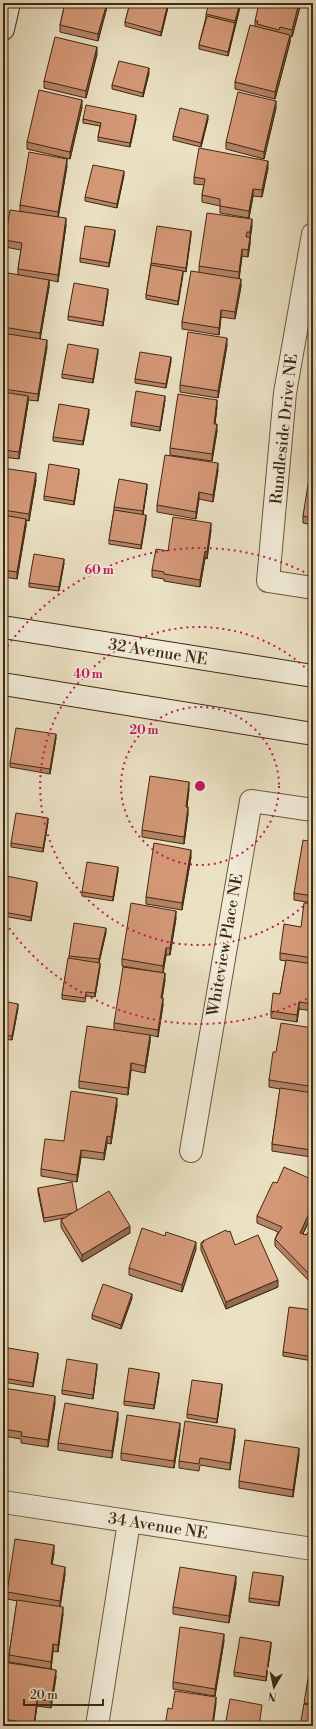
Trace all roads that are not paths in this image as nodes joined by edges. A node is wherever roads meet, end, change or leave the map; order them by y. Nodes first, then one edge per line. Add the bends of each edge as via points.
1 (9, 3) edge
2 (3, 28) edge
3 (313, 234) edge
4 (313, 588) edge
5 (3, 627) edge
6 (313, 676) edge
7 (3, 684) edge
8 (313, 734) edge
9 (313, 810) edge
10 (191, 1151) dead end
11 (3, 1502) edge
12 (130, 1522) junction
13 (313, 1549) edge
14 (97, 1726) edge

1 - 2 street
3 - 4 street, Rundleside Drive NE via 285,393 268,581
5 - 6 street, 32 Avenue NE
7 - 8 street
9 - 10 street, Whiteview Place NE via 251,801
11 - 12 street, 34 Avenue NE
12 - 13 street, 34 Avenue NE
12 - 14 street

